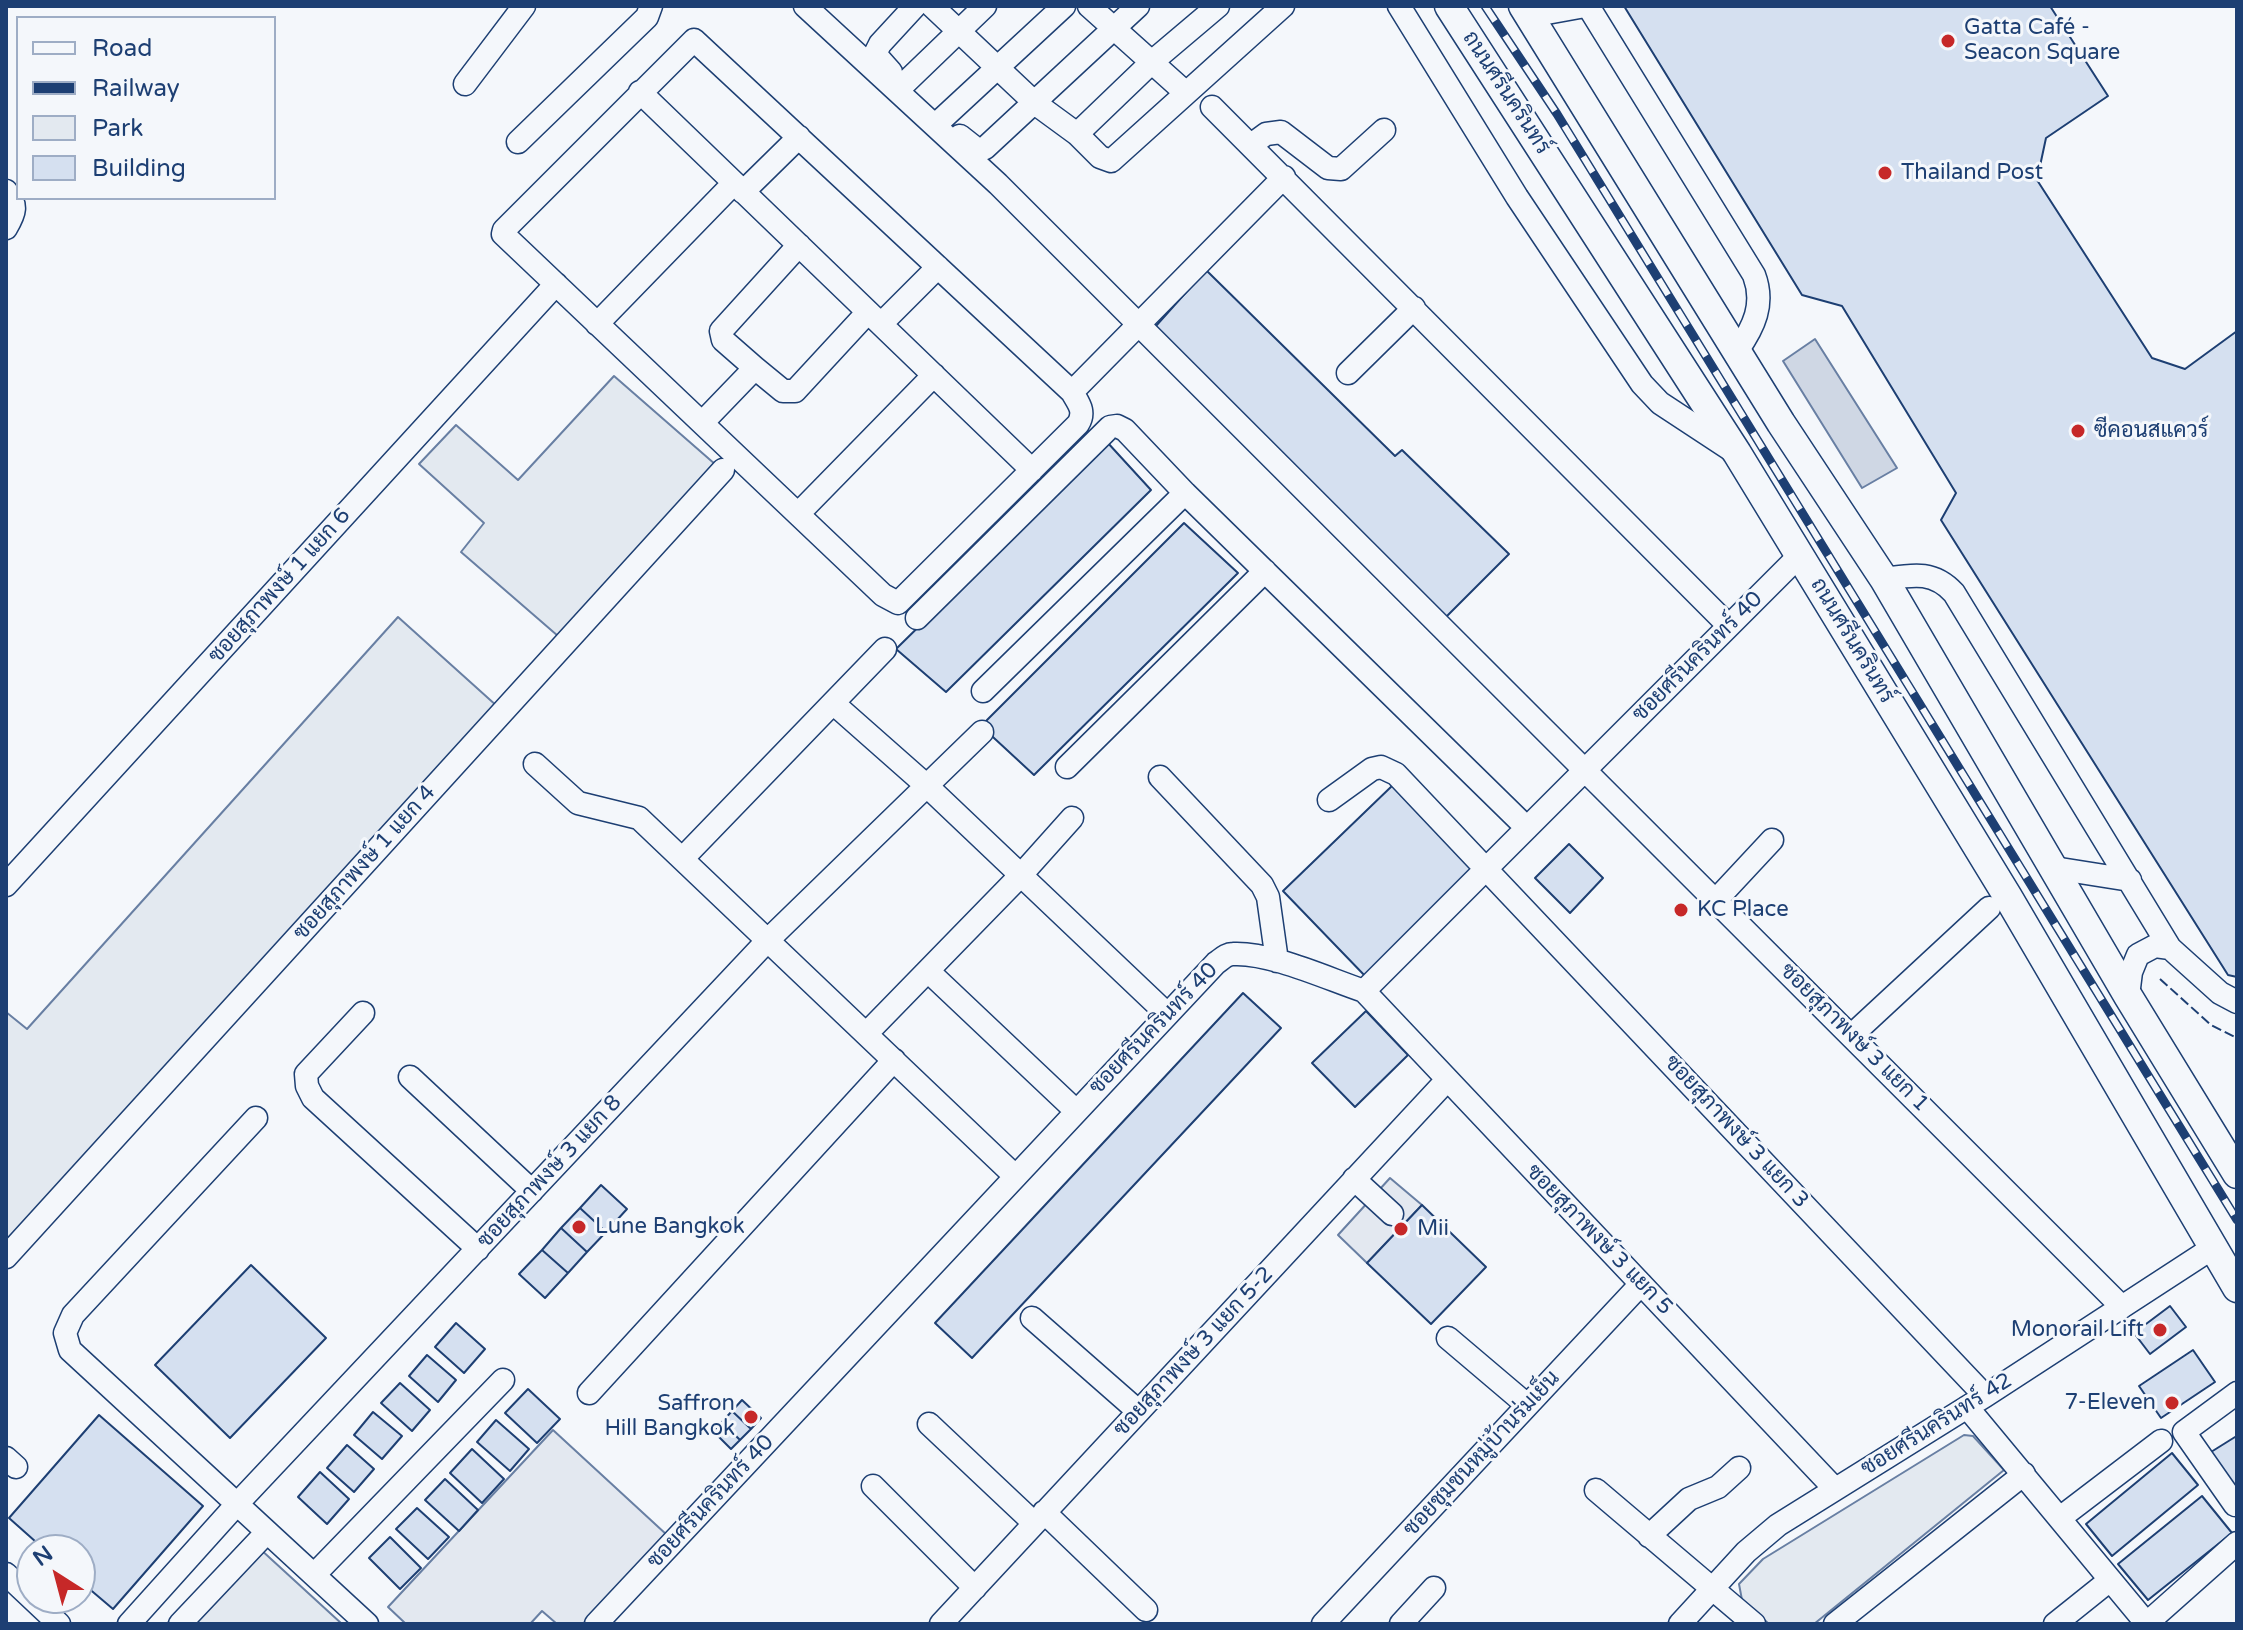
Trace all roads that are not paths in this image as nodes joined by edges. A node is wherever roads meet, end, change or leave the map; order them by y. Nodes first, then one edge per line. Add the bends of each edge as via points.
1 (524, 6) edge
2 (651, 6) edge
3 (805, 6) edge
4 (915, 6) edge
5 (932, 6) edge
6 (985, 6) edge
7 (1064, 6) edge
8 (1089, 6) edge
9 (1138, 6) edge
10 (1218, 6) edge
11 (1399, 6) edge
12 (1449, 6) edge
13 (1587, 6) edge
14 (1276, 8) edge
15 (1526, 11) edge
16 (1112, 29) junction
17 (959, 31) junction
18 (1153, 61) junction
19 (996, 67) junction
20 (465, 84) dead end
21 (904, 84) junction
22 (640, 92) junction
23 (1186, 93) junction
24 (1036, 104) junction
25 (1212, 107) dead end
26 (942, 119) junction
27 (1384, 130) dead end
28 (1077, 134) junction
29 (799, 137) junction
30 (518, 142) dead end
31 (1251, 145) junction
32 (1284, 177) junction
33 (739, 187) junction
34 (6, 191) edge
35 (6, 228) edge
36 (799, 245) junction
37 (938, 267) junction
38 (555, 286) junction
39 (1414, 308) junction
40 (875, 318) junction
41 (597, 324) junction
42 (1140, 325) junction
43 (1737, 351) junction
44 (755, 368) junction
45 (1348, 373) dead end
46 (934, 375) junction
47 (1072, 392) junction
48 (702, 423) junction
49 (1737, 453) junction
50 (723, 470) dead end
51 (1032, 470) junction
52 (1185, 493) junction
53 (798, 514) junction
54 (1800, 555) junction
55 (1265, 571) junction
56 (1884, 579) junction
57 (917, 618) dead end
58 (1729, 626) junction
59 (885, 649) dead end
60 (983, 691) dead end
61 (833, 703) junction
62 (982, 732) dead end
63 (535, 764) dead end
64 (1067, 767) dead end
65 (1586, 769) junction
66 (1160, 777) dead end
67 (927, 786) junction
68 (1329, 800) dead end
69 (1072, 818) dead end
70 (1527, 828) junction
71 (1772, 840) dead end
72 (683, 858) junction
73 (2054, 868) junction
74 (1486, 869) junction
75 (1021, 875) junction
76 (2130, 880) junction
77 (6, 885) edge
78 (1717, 899) junction
79 (1989, 908) dead end
80 (768, 940) junction
81 (2170, 948) junction
82 (1277, 961) junction
83 (928, 971) junction
84 (1364, 991) junction
85 (2128, 996) junction
86 (2237, 1002) edge
87 (363, 1013) dead end
88 (1167, 1014) junction
89 (866, 1034) junction
90 (1852, 1035) junction
91 (894, 1060) junction
92 (410, 1077) dead end
93 (1447, 1080) junction
94 (1075, 1110) junction
95 (256, 1118) dead end
96 (2237, 1174) edge
97 (1015, 1176) junction
98 (1354, 1179) junction
99 (532, 1191) junction
100 (1392, 1214) dead end
101 (2214, 1247) junction
102 (478, 1249) junction
103 (6, 1257) edge
104 (1641, 1284) junction
105 (2237, 1288) edge
106 (2122, 1307) junction
107 (1032, 1318) dead end
108 (1448, 1338) dead end
109 (503, 1380) dead end
110 (589, 1393) dead end
111 (2235, 1399) edge
112 (1976, 1401) junction
113 (1527, 1405) junction
114 (1138, 1411) junction
115 (929, 1424) dead end
116 (2161, 1441) dead end
117 (1739, 1468) dead end
118 (2024, 1474) junction
119 (873, 1486) dead end
120 (1834, 1488) junction
121 (1596, 1490) dead end
122 (237, 1504) junction
123 (2237, 1504) edge
124 (1039, 1518) junction
125 (2060, 1518) junction
126 (267, 1532) junction
127 (1649, 1536) junction
128 (2237, 1543) edge
129 (6, 1574) edge
130 (314, 1575) junction
131 (2110, 1580) junction
132 (975, 1588) junction
133 (1434, 1588) dead end
134 (1712, 1589) junction
135 (1146, 1610) dead end
136 (59, 1624) edge
137 (129, 1624) edge
138 (180, 1624) edge
139 (367, 1624) edge
140 (596, 1624) edge
141 (941, 1624) edge
142 (1323, 1624) edge
143 (1401, 1624) edge
144 (1680, 1624) edge
145 (1754, 1624) edge
146 (1835, 1624) edge
147 (2055, 1624) edge
148 (2146, 1624) edge

1 - 20 street
2 - 30 street via 647,17
3 - 42 street, ซอยสุภาพงษ์ 3 แยก 1 via 998,184
4 - 21 street via 875,54
5 - 17 street
6 - 17 street
7 - 19 street
8 - 16 street
9 - 16 street
10 - 18 street
11 - 49 street via 1587,306 1642,384 1660,403
12 - 49 main road, ถนนศรีนครินทร์
13 - 15 street
13 - 43 street via 1756,280 1758,312
14 - 23 street
15 - 43 main road
16 - 18 street
16 - 24 street
17 - 19 street
17 - 21 street
18 - 23 street
18 - 28 street
19 - 24 street
19 - 26 street
21 - 26 street
22 - 29 street via 694,40
22 - 33 street
22 - 38 street via 503,232
23 - 28 street via 1111,161
24 - 26 street via 979,151
24 - 28 street
25 - 31 street
27 - 31 street via 1337,170 1281,132 1266,134
29 - 33 street
29 - 37 street
31 - 32 street
32 - 39 street
32 - 42 street
33 - 36 street
33 - 41 street
34 - 35 street via 15,206
36 - 40 street
36 - 44 street via 721,331 723,340
37 - 40 street
37 - 47 street
38 - 41 street
38 - 77 street, ซอยสุภาพงษ์ 1 แยก 6
39 - 45 street
39 - 58 street
40 - 44 street via 793,392 779,389
40 - 46 street
41 - 48 street
42 - 47 street
42 - 65 street, ซอยสุภาพงษ์ 3 แยก 1
43 - 56 main road
44 - 48 street
46 - 51 street
46 - 53 street
47 - 51 street via 1082,409 1080,420
48 - 53 street
49 - 54 main road, ถนนศรีนครินทร์
50 - 103 street, ซอยสุภาพงษ์ 1 แยก 4
51 - 53 street via 898,603
52 - 55 street
52 - 57 street via 1125,430 1110,427
52 - 60 street
54 - 58 street, ซอยศรีนครินทร์ 40
54 - 101 main road, ถนนศรีนครินทร์
55 - 64 street
55 - 70 street
56 - 73 main road
56 - 76 street via 1928,575 1954,593
58 - 65 street, ซอยศรีนครินทร์ 40
59 - 61 street
61 - 67 street
61 - 72 street
62 - 67 street, ซอยสุภาพงษ์ 3 แยก 8
63 - 72 street via 578,803 639,818
65 - 70 street, ซอยศรีนครินทร์ 40
65 - 78 street, ซอยสุภาพงษ์ 3 แยก 1
66 - 82 street via 1262,885
67 - 75 street
67 - 80 street, ซอยสุภาพงษ์ 3 แยก 8
68 - 74 street, ซอยสุภาพงษ์ 3 แยก 3 via 1365,772 1381,767 1396,774
69 - 75 street
70 - 74 street, ซอยศรีนครินทร์ 40
71 - 78 street
72 - 80 street
73 - 76 street
73 - 85 main road
74 - 84 street, ซอยศรีนครินทร์ 40
74 - 112 street, ซอยสุภาพงษ์ 3 แยก 3
75 - 83 street
75 - 88 street
76 - 81 street
78 - 90 street, ซอยสุภาพงษ์ 3 แยก 1
79 - 90 street
80 - 89 street
80 - 99 street, ซอยสุภาพงษ์ 3 แยก 8
81 - 85 street via 2155,946 2138,955
81 - 86 street
82 - 84 street, ซอยศรีนครินทร์ 40
82 - 88 street, ซอยศรีนครินทร์ 40 via 1226,955
83 - 89 street
83 - 94 street
84 - 93 street, ซอยสุภาพงษ์ 3 แยก 5
85 - 96 main road
87 - 102 street via 306,1074 307,1086 313,1098
88 - 94 street, ซอยศรีนครินทร์ 40
89 - 91 street
90 - 106 street, ซอยสุภาพงษ์ 3 แยก 1
91 - 97 street
91 - 110 street
92 - 99 street
93 - 98 street, ซอยสุภาพงษ์ 3 แยก 5-2
93 - 104 street, ซอยสุภาพงษ์ 3 แยก 5
94 - 97 street, ซอยศรีนครินทร์ 40
95 - 122 street via 73,1315 65,1333 70,1350
97 - 140 street, ซอยศรีนครินทร์ 40
98 - 100 street
98 - 114 street, ซอยสุภาพงษ์ 3 แยก 5-2
99 - 102 street, ซอยสุภาพงษ์ 3 แยก 8
101 - 105 main road, ถนนศรีนครินทร์
101 - 106 street, ซอยศรีนครินทร์ 42
102 - 122 street, ซอยสุภาพงษ์ 3 แยก 8
104 - 113 street, ซอยชุมชนหมู่บ้านร่มเย็น
104 - 120 street, ซอยสุภาพงษ์ 3 แยก 5
106 - 112 street, ซอยศรีนครินทร์ 42
107 - 114 street
108 - 113 street
109 - 130 street
111 - 123 street via 2184,1432
112 - 118 street, ซอยสุภาพงษ์ 3 แยก 3
112 - 120 street, ซอยศรีนครินทร์ 42
113 - 142 street, ซอยชุมชนหมู่บ้านร่มเย็น
114 - 124 street, ซอยสุภาพงษ์ 3 แยก 5-2
115 - 124 street
116 - 125 street
117 - 127 street via 1718,1487 1689,1499
118 - 125 street, ซอยสุภาพงษ์ 3 แยก 3
118 - 146 street
119 - 132 street
120 - 134 street, ซอยศรีนครินทร์ 42 via 1778,1525
121 - 127 street
122 - 126 street
122 - 137 street, ซอยสุภาพงษ์ 3 แยก 8
124 - 132 street, ซอยสุภาพงษ์ 3 แยก 5-2
124 - 135 street
125 - 131 street, ซอยสุภาพงษ์ 3 แยก 3
126 - 130 street
126 - 138 street
127 - 134 street
128 - 148 street
129 - 136 street
130 - 139 street
131 - 147 street
131 - 148 street, ซอยสุภาพงษ์ 3 แยก 3
132 - 141 street, ซอยสุภาพงษ์ 3 แยก 5-2
133 - 143 street
134 - 144 street, ซอยศรีนครินทร์ 42
134 - 145 street

